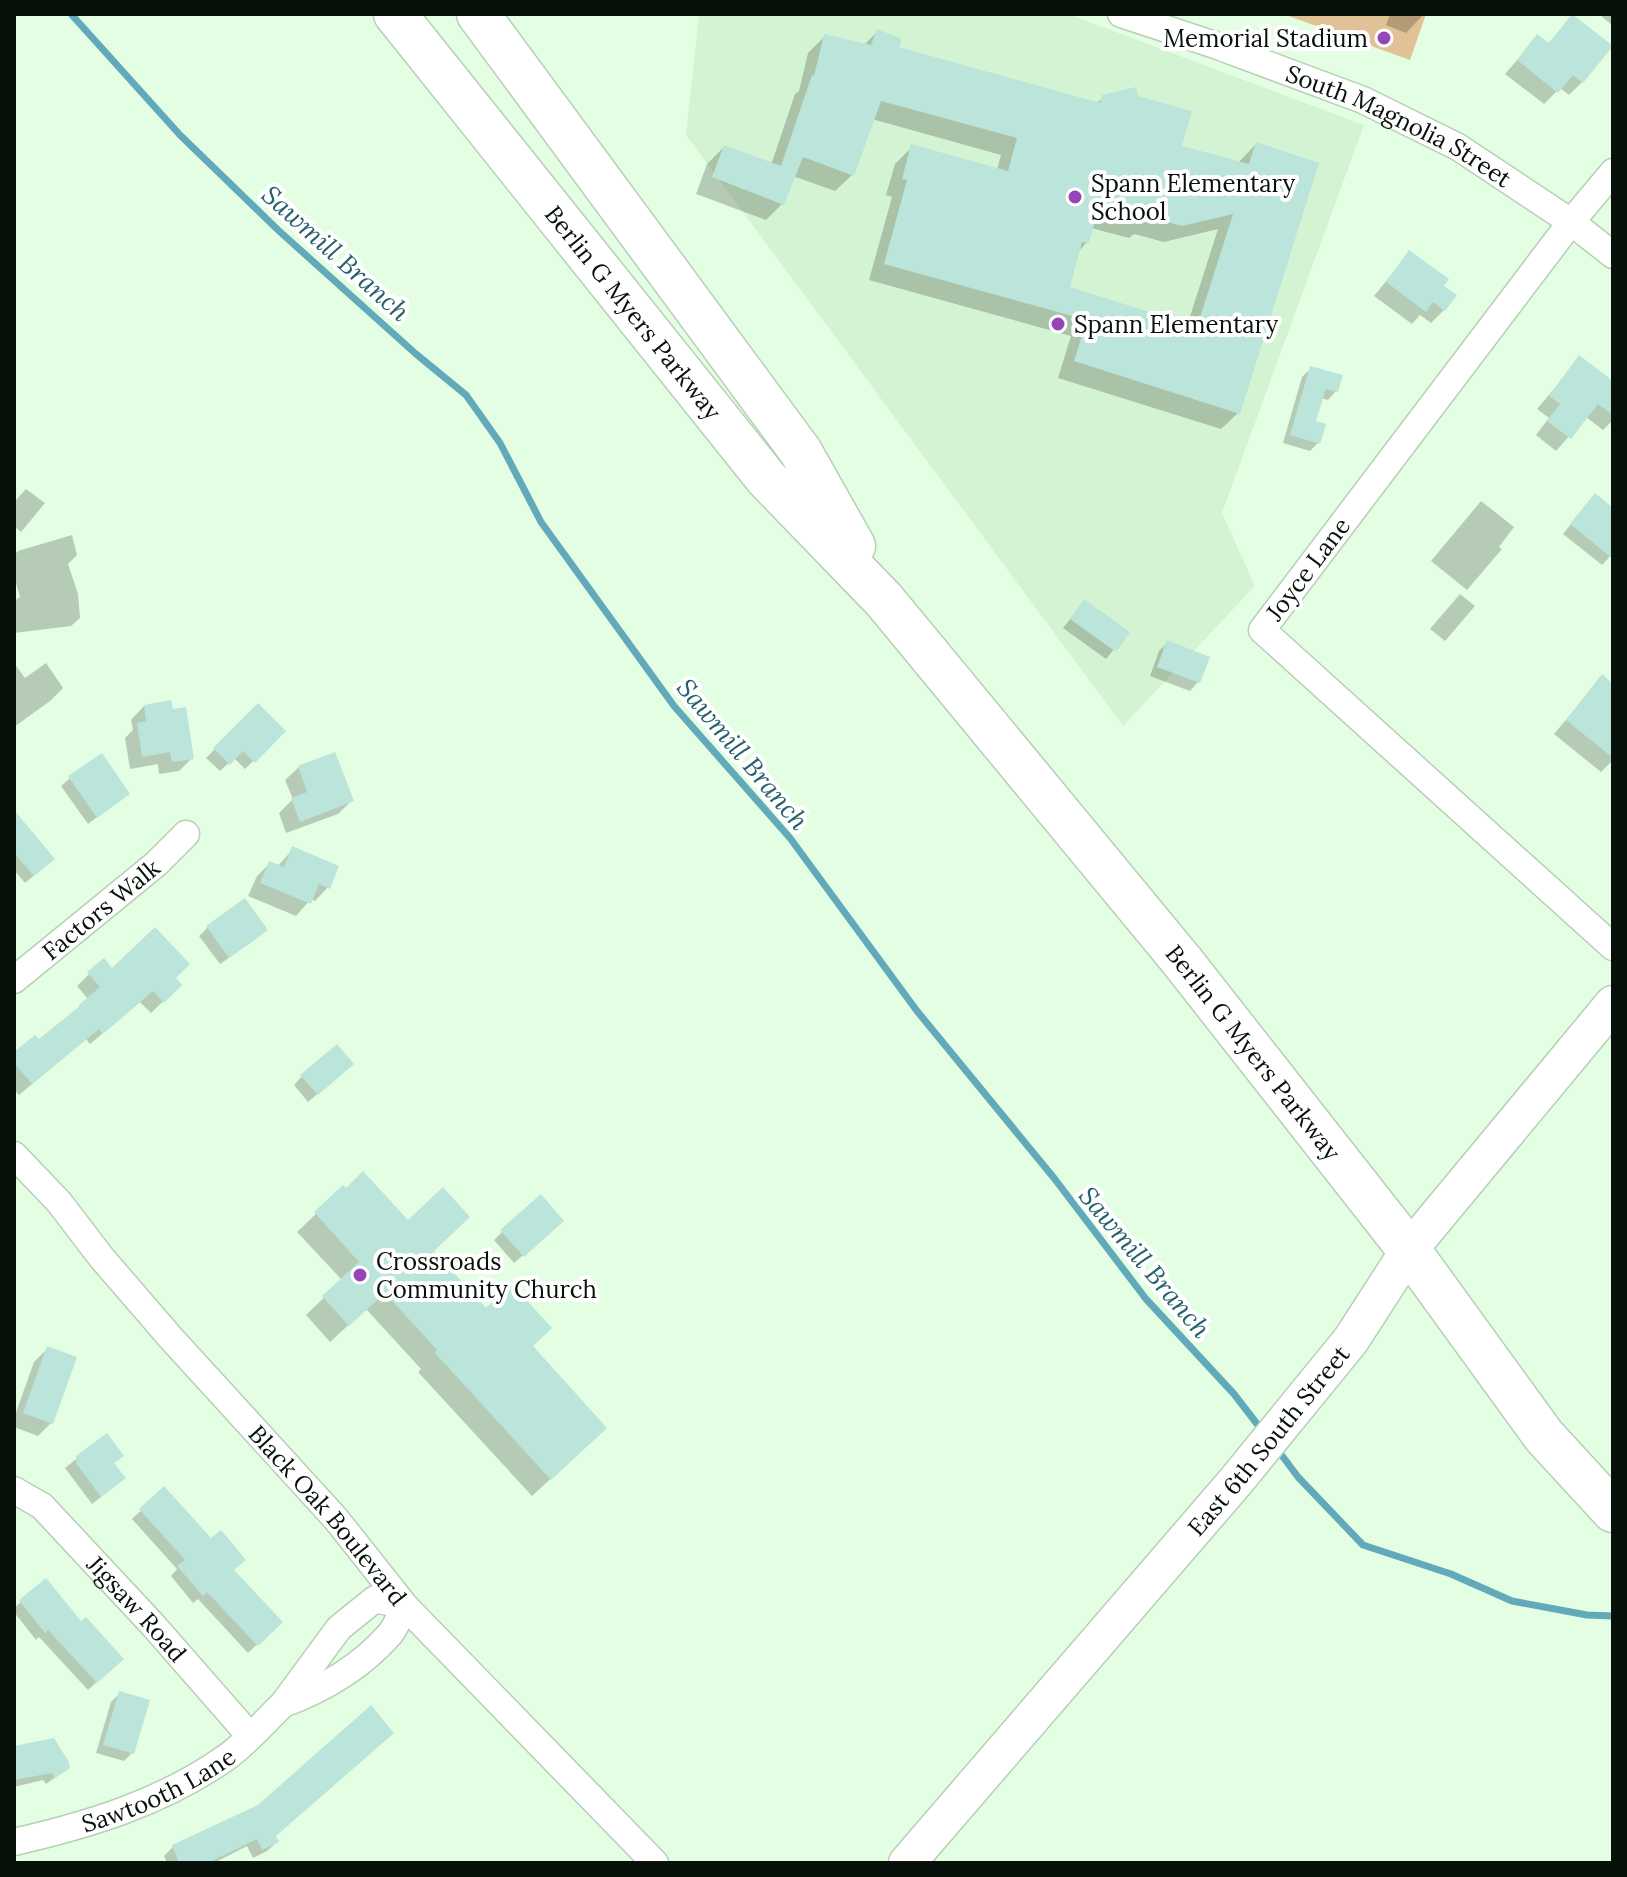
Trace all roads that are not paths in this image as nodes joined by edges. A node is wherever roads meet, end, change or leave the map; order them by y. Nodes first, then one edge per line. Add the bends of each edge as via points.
1 (395, 14) edge
2 (478, 14) edge
3 (1121, 14) edge
4 (1613, 172) edge
5 (1571, 222) junction
6 (1613, 255) edge
7 (884, 600) junction
8 (186, 834) dead end
9 (1613, 947) edge
10 (14, 980) edge
11 (1613, 1004) edge
12 (14, 1155) edge
13 (1409, 1250) junction
14 (14, 1490) edge
15 (1613, 1511) edge
16 (405, 1606) junction
17 (283, 1704) junction
18 (250, 1736) junction
19 (14, 1842) edge
20 (648, 1861) edge
21 (907, 1863) edge

1 - 7 main road, Berlin G Myers Parkway via 766,478
2 - 7 main road, Berlin G Myers Parkway via 801,452
3 - 5 street, South Magnolia Street via 1363,100 1458,147
4 - 5 street, Joyce Lane
5 - 6 street, South Magnolia Street
5 - 9 street, Joyce Lane via 1262,630
7 - 13 main road, Berlin G Myers Parkway via 1182,961
8 - 10 street, Factors Walk
11 - 13 street, East 6th South Street
12 - 16 street, Black Oak Boulevard via 336,1519
13 - 15 main road, Berlin G Myers Parkway via 1544,1436
13 - 21 street, East 6th South Street via 1351,1340 1300,1403
14 - 18 street, Jigsaw Road via 42,1506
16 - 17 street, Sawtooth Lane via 392,1633 342,1677
16 - 17 street, Sawtooth Lane via 375,1599 339,1628
16 - 20 street, Black Oak Boulevard
17 - 18 street, Sawtooth Lane
18 - 19 street, Sawtooth Lane via 226,1759 159,1796 84,1826

